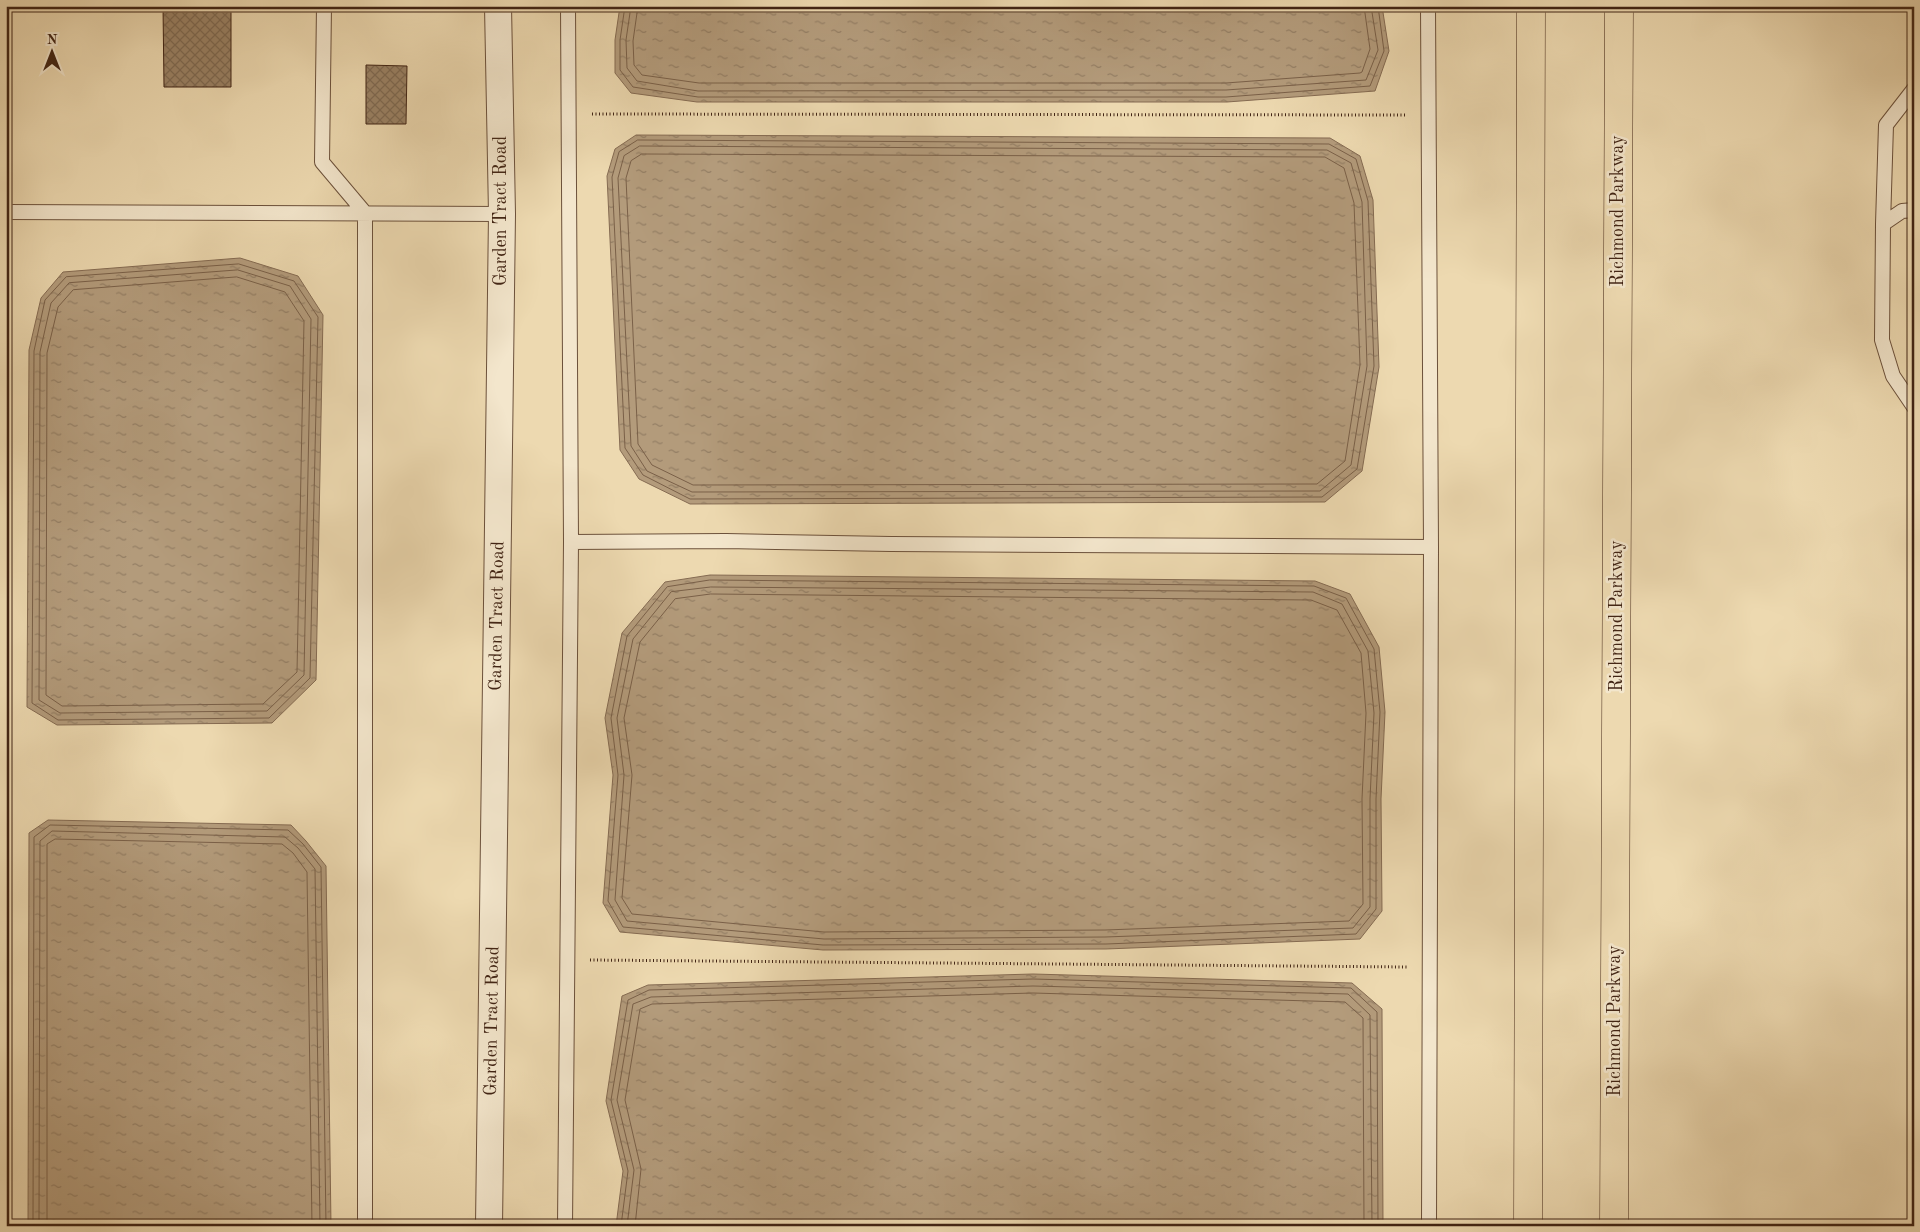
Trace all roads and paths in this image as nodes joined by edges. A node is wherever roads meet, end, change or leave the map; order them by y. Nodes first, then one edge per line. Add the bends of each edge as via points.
1 (324, 6) edge
2 (498, 6) edge
3 (568, 6) edge
4 (1428, 6) edge
5 (1531, 6) edge
6 (1619, 6) edge
7 (1914, 88) edge
8 (569, 114) junction
9 (1428, 115) junction
10 (1914, 210) edge
11 (6, 212) edge
12 (365, 213) junction
13 (502, 214) junction
14 (1883, 224) junction
15 (1914, 407) edge
16 (571, 542) junction
17 (1431, 547) junction
18 (567, 960) junction
19 (1430, 967) junction
20 (365, 1226) edge
21 (490, 1226) edge
22 (565, 1226) edge
23 (1429, 1226) edge
24 (1528, 1226) edge
25 (1614, 1226) edge

1 - 12 lane via 322,162
2 - 13 street, Garden Tract Road
3 - 8 lane
4 - 9 lane
5 - 24 highway
6 - 25 highway, Richmond Parkway
7 - 14 lane via 1886,125
8 - 9 path
8 - 16 lane
9 - 17 lane
10 - 14 lane via 1902,211
11 - 12 lane
12 - 13 lane
12 - 20 lane
13 - 21 street, Garden Tract Road
14 - 15 lane via 1882,340 1893,376
16 - 17 lane
16 - 18 lane
17 - 19 lane
18 - 19 path
18 - 22 lane
19 - 23 lane

